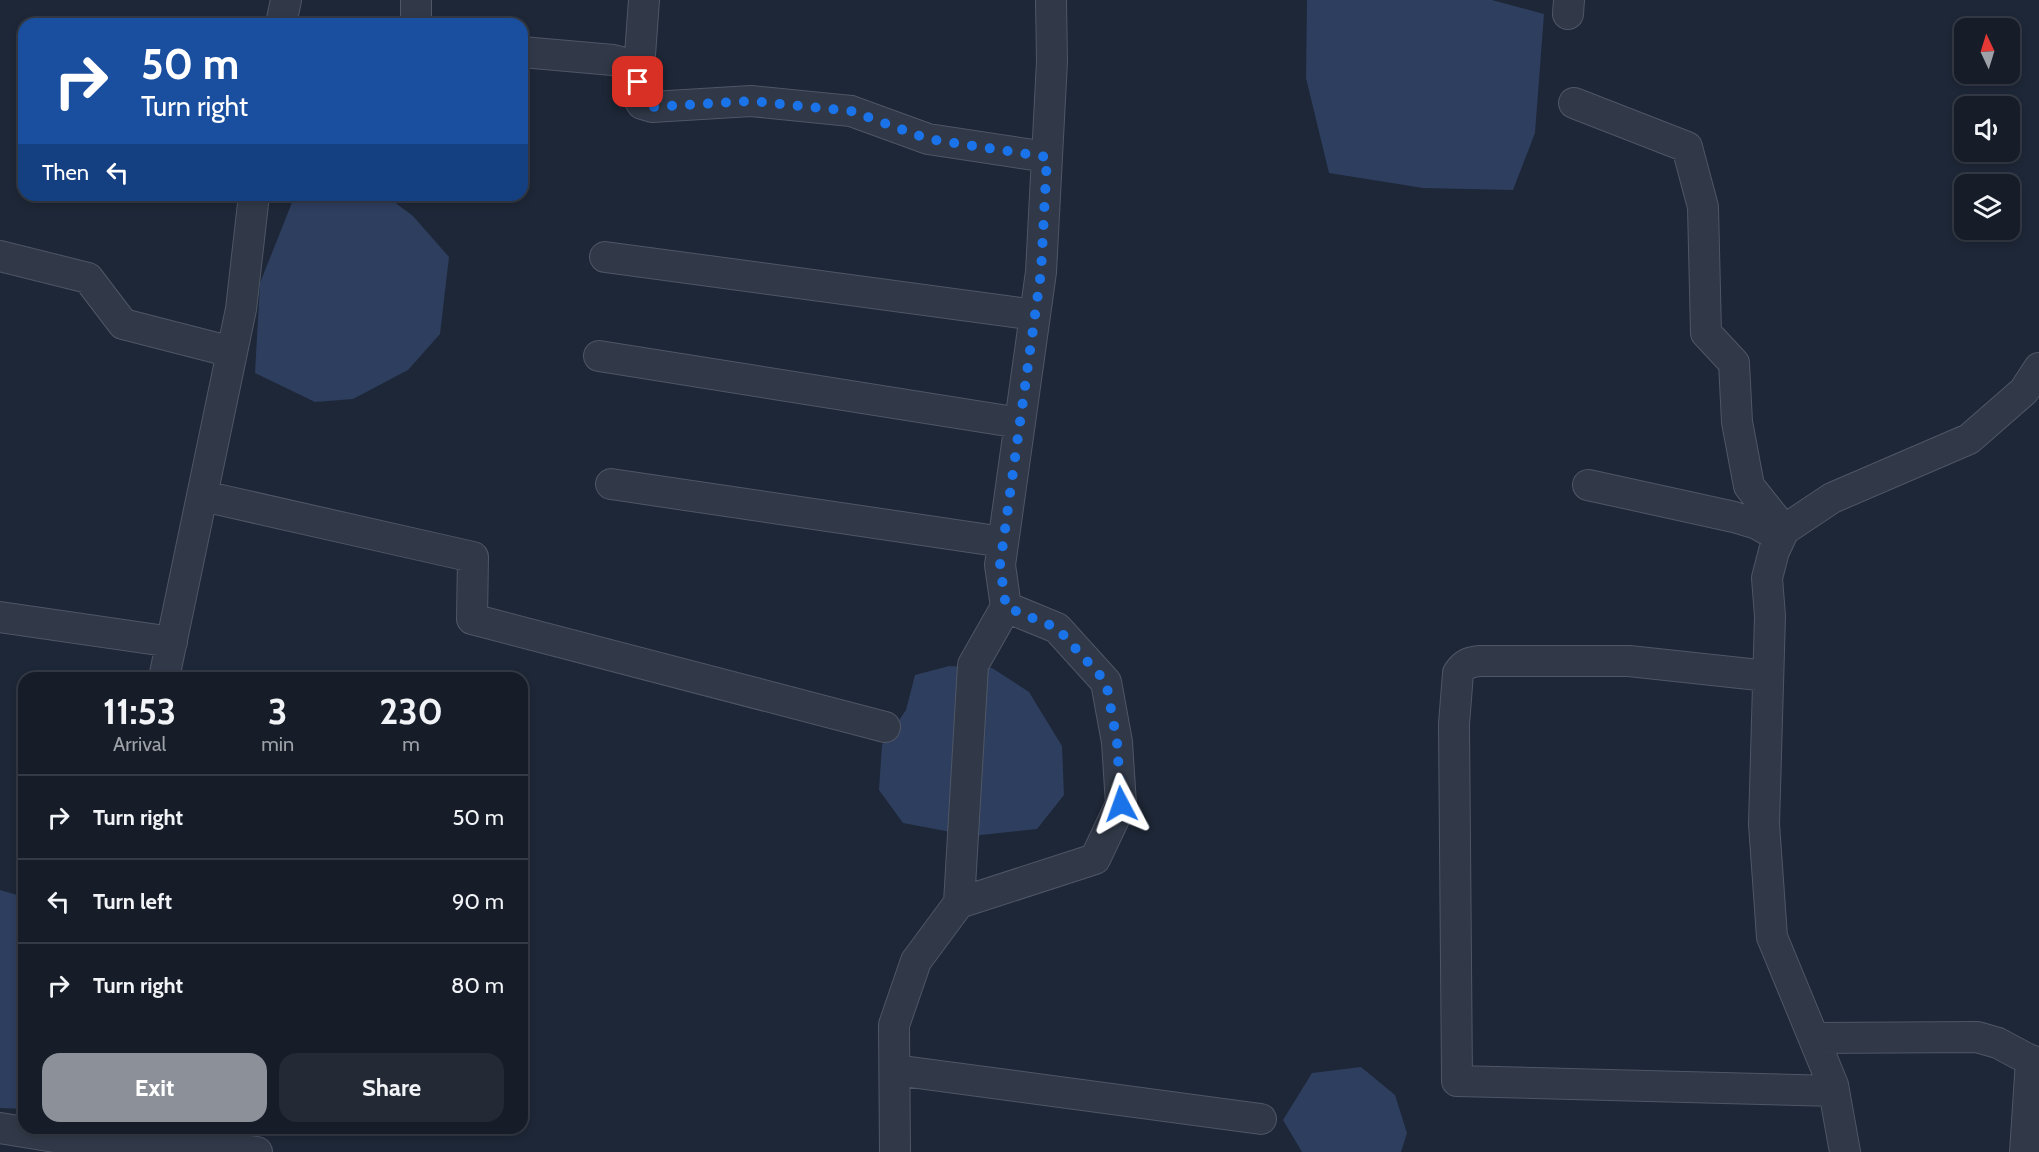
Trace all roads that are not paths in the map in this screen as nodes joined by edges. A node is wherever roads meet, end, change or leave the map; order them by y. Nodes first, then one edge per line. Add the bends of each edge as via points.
1 (286, 0) edge
2 (416, 0) edge
3 (644, 0) edge
4 (1051, 0) edge
5 (282, 18) edge
6 (416, 18) edge
7 (528, 53) edge
8 (639, 67) junction
9 (1574, 103) dead end
10 (1047, 157) junction
11 (253, 201) edge
12 (0, 256) edge
13 (605, 257) dead end
14 (1035, 315) junction
15 (232, 352) junction
16 (599, 356) dead end
17 (2039, 368) edge
18 (1020, 423) junction
19 (611, 484) dead end
20 (1588, 485) dead end
21 (202, 496) junction
22 (1782, 534) junction
23 (1003, 542) junction
24 (1006, 607) junction
25 (0, 617) edge
26 (172, 642) junction
27 (165, 672) edge
28 (1768, 676) junction
29 (885, 727) dead end
30 (959, 903) junction
31 (1814, 1038) junction
32 (2035, 1063) edge
33 (895, 1070) junction
34 (1834, 1091) junction
35 (1262, 1119) dead end
36 (0, 1128) edge
37 (18, 1131) edge
38 (37, 1134) edge
39 (149, 1139) edge
40 (257, 1152) edge
41 (895, 1152) edge
42 (1845, 1152) edge
43 (2025, 1152) edge

1 - 5 street
2 - 6 street
3 - 8 street
4 - 10 street
7 - 8 street via 613,60
8 - 10 street via 637,96 642,104 652,107 751,101 851,111 928,139
9 - 22 street via 1687,147 1703,207 1706,333 1734,363 1737,422 1749,486
10 - 14 street
11 - 15 street
12 - 15 street via 88,278 123,324
13 - 14 street
14 - 18 street
15 - 21 street
16 - 18 street
17 - 22 street via 2024,391 1969,439 1832,498
18 - 23 street
19 - 23 street
20 - 22 street via 1734,517
21 - 26 street
21 - 29 street via 473,557 472,620
22 - 28 street via 1767,578
23 - 24 street via 1000,565
24 - 30 street via 973,664
24 - 30 street via 1057,628 1106,682 1117,742 1121,804 1095,859
25 - 26 street
26 - 27 street
28 - 31 street via 1764,824 1772,937
28 - 34 street via 1629,661 1480,661 1462,667 1458,673 1454,724 1456,1081
30 - 33 street via 916,961 894,1025
31 - 32 street via 1977,1037 1998,1043
31 - 34 street
32 - 43 street
33 - 35 street
33 - 41 street
34 - 42 street
36 - 37 street
38 - 39 street
39 - 40 street

